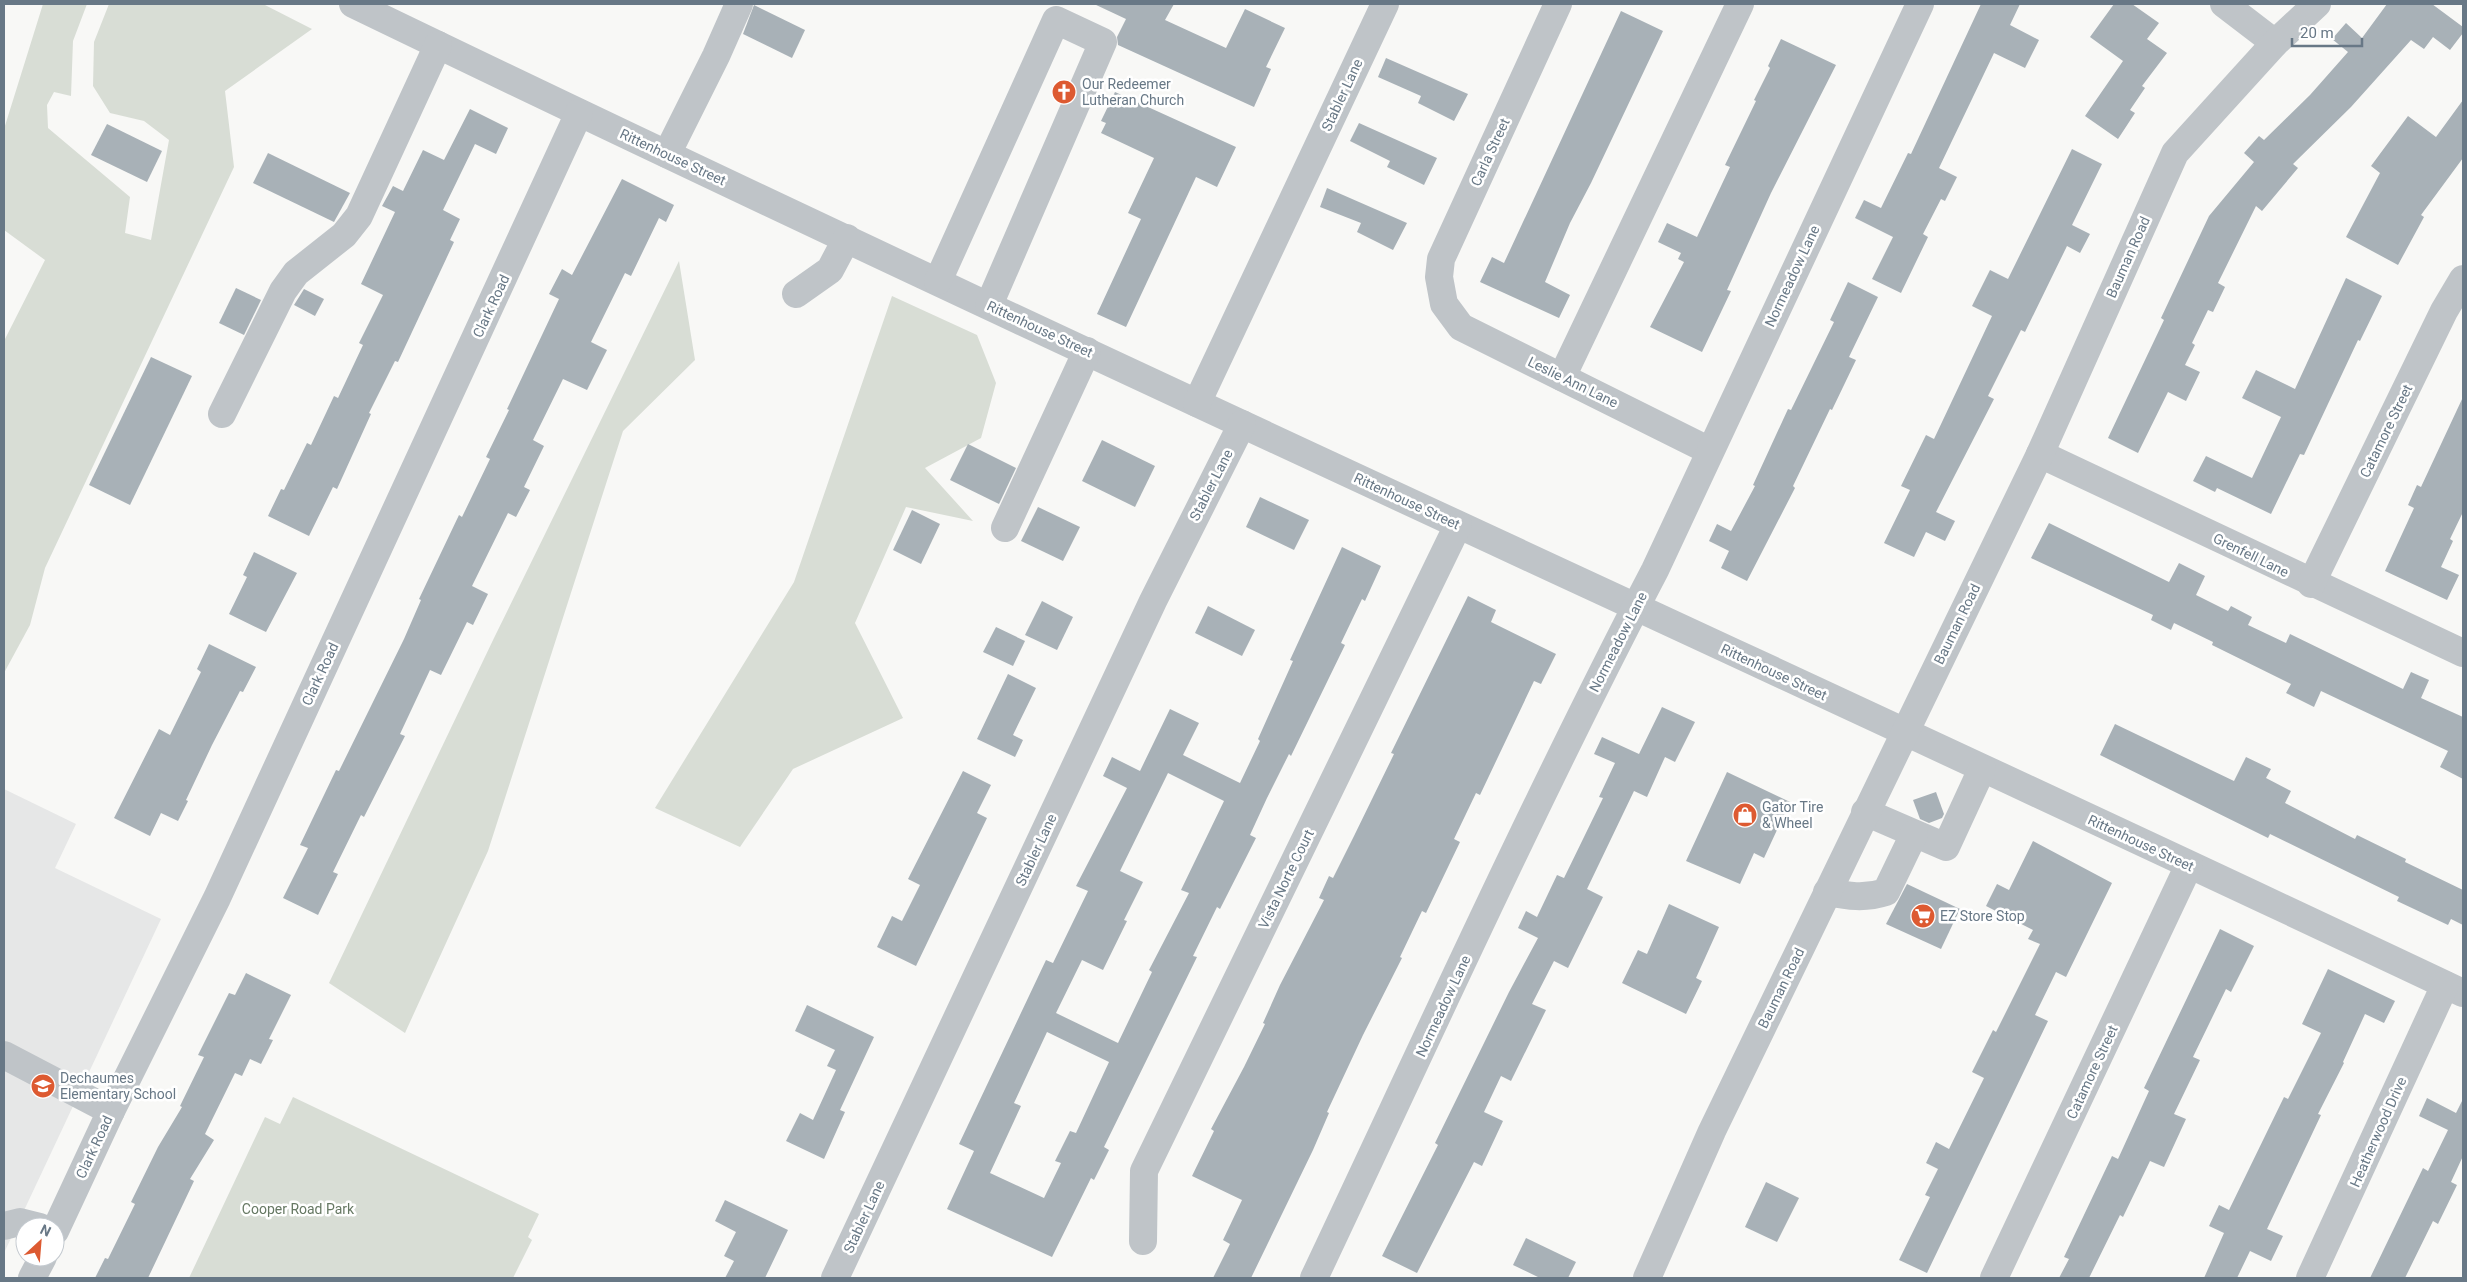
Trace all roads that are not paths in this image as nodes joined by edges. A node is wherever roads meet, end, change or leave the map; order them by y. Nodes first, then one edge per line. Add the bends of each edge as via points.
1 (353, 4) edge
2 (739, 4) edge
3 (1385, 4) edge
4 (1558, 4) edge
5 (1740, 4) edge
6 (1920, 4) edge
7 (2224, 4) edge
8 (2317, 4) edge
9 (2275, 43) junction
10 (438, 45) junction
11 (580, 113) junction
12 (667, 154) junction
13 (846, 238) junction
14 (2463, 279) edge
15 (938, 281) junction
16 (796, 294) dead end
17 (1444, 304) joint
18 (989, 305) junction
19 (1086, 351) junction
20 (1562, 377) junction
21 (1198, 403) junction
22 (222, 414) dead end
23 (1242, 424) junction
24 (1710, 451) junction
25 (2040, 454) junction
26 (1458, 525) junction
27 (1005, 528) dead end
28 (2312, 584) junction
29 (1635, 608) junction
30 (2463, 653) edge
31 (1905, 733) junction
32 (1982, 769) junction
33 (1865, 812) junction
34 (1914, 834) junction
35 (2189, 866) junction
36 (1827, 892) junction
37 (2454, 989) edge
38 (4, 1055) edge
39 (111, 1110) junction
40 (61, 1217) edge
41 (1143, 1241) dead end
42 (835, 1278) edge
43 (1314, 1278) edge
44 (1646, 1278) edge
45 (1994, 1278) edge
46 (2310, 1278) edge

1 - 10 street, Rittenhouse Street
2 - 12 street
3 - 21 street, Stabler Lane
4 - 17 street, Carla Street via 1441,259 1439,277
5 - 20 street
6 - 24 street, Normeadow Lane
7 - 9 street
8 - 9 street, Bauman Road
9 - 25 street, Bauman Road via 2175,153
10 - 11 street, Rittenhouse Street
10 - 22 street via 359,216 344,235 296,272 283,291
11 - 12 street, Rittenhouse Street
11 - 39 street, Clark Road via 217,898
12 - 13 street, Rittenhouse Street
13 - 15 street, Rittenhouse Street
13 - 16 street via 830,270
14 - 28 street, Catamore Street via 2444,311
15 - 18 street, Rittenhouse Street
15 - 18 street via 1056,20 1103,42
17 - 20 street, Leslie Ann Lane via 1461,327
18 - 19 street, Rittenhouse Street
19 - 21 street, Rittenhouse Street
19 - 27 street
20 - 24 street, Leslie Ann Lane
21 - 23 street, Rittenhouse Street
23 - 26 street, Rittenhouse Street
23 - 42 street, Stabler Lane via 1153,601
24 - 29 street, Normeadow Lane
25 - 28 street, Grenfell Lane
25 - 31 street, Bauman Road
26 - 29 street, Rittenhouse Street
26 - 41 street, Vista Norte Court via 1144,1171
28 - 30 street, Grenfell Lane
29 - 31 street, Rittenhouse Street
29 - 43 street, Normeadow Lane via 1538,804
31 - 32 street, Rittenhouse Street
31 - 33 street, Bauman Road
32 - 34 street via 1946,846
32 - 35 street, Rittenhouse Street
33 - 34 street
33 - 36 street, Bauman Road
34 - 36 street via 1886,892 1857,898
35 - 37 street, Rittenhouse Street
35 - 45 street, Catamore Street
36 - 44 street, Bauman Road via 1716,1122
37 - 46 street, Heatherwood Drive
38 - 39 street
39 - 40 street, Clark Road

